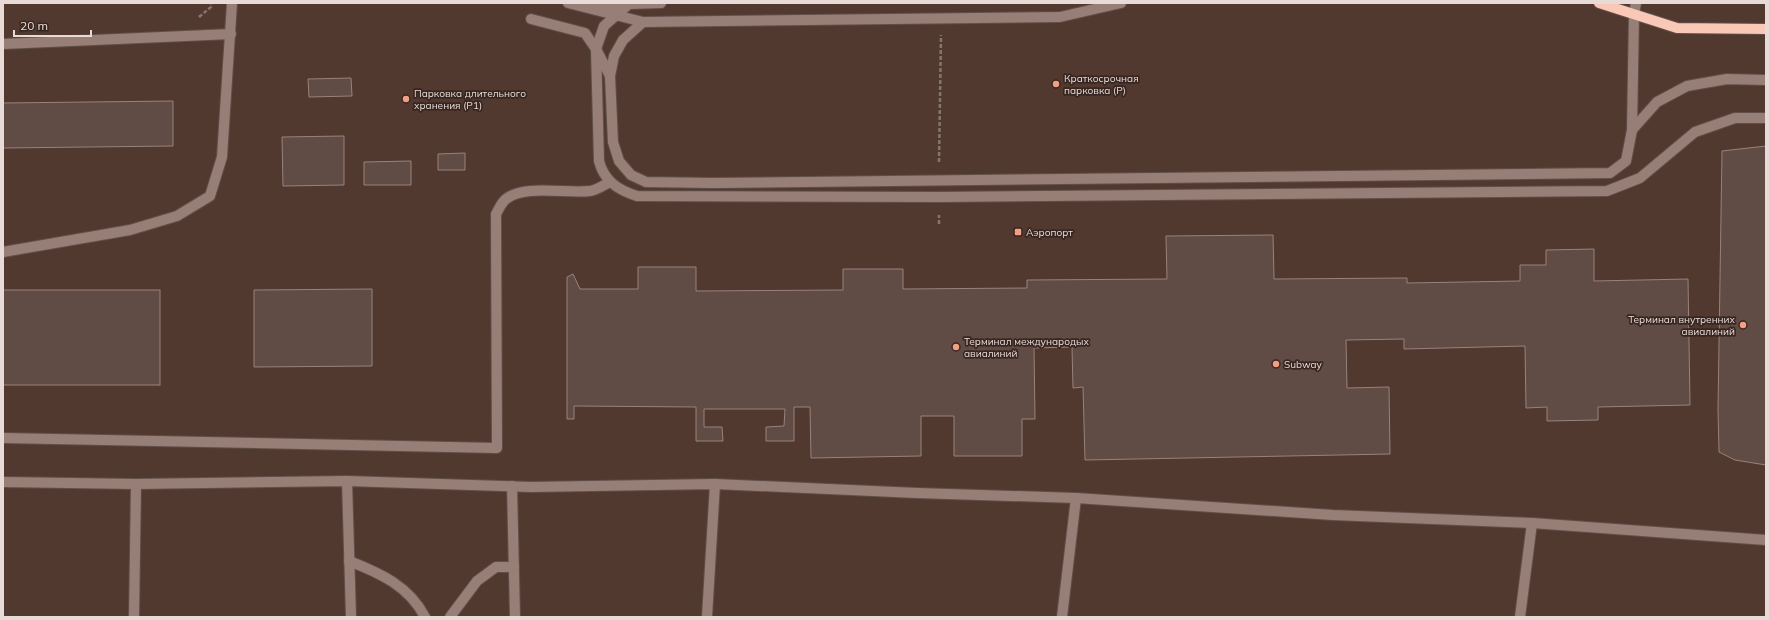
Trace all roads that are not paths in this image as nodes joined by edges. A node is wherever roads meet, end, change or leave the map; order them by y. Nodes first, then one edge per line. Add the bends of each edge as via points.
1 (232, 3) edge
2 (568, 3) edge
3 (661, 3) edge
4 (1121, 3) edge
5 (1599, 3) edge
6 (1636, 3) edge
7 (629, 4) junction
8 (586, 7) junction
9 (1634, 14) junction
10 (617, 15) junction
11 (531, 19) dead end
12 (643, 22) junction
13 (1766, 29) edge
14 (231, 34) junction
15 (3, 44) edge
16 (596, 49) junction
17 (610, 76) junction
18 (1766, 80) edge
19 (1766, 118) edge
20 (1632, 130) junction
21 (610, 182) junction
22 (3, 252) edge
23 (3, 438) edge
24 (347, 481) junction
25 (3, 482) edge
26 (136, 484) junction
27 (715, 484) junction
28 (512, 486) junction
29 (1076, 498) junction
30 (1532, 523) junction
31 (1766, 540) edge
32 (349, 561) junction
33 (514, 567) junction
34 (134, 617) edge
35 (351, 617) edge
36 (424, 617) edge
37 (450, 617) edge
38 (515, 617) edge
39 (707, 617) edge
40 (1062, 617) edge
41 (1520, 617) edge

1 - 14 lane
2 - 8 lane
3 - 7 lane
4 - 12 lane via 1060,17
5 - 9 main road
6 - 9 lane
7 - 8 lane
7 - 10 lane
8 - 10 lane
9 - 13 main road via 1677,28
9 - 20 lane
10 - 12 lane
10 - 16 lane via 604,26
11 - 16 lane via 585,33
12 - 17 lane via 624,40 614,56
14 - 15 lane
14 - 22 lane via 222,157 210,196 177,216 130,230
16 - 17 lane
16 - 21 lane via 599,161 603,173
17 - 20 lane via 615,152 624,169 642,180 713,183 1610,173 1626,161
18 - 20 lane via 1727,80 1687,86 1657,102
19 - 21 lane via 1735,118 1695,132 1640,178 1606,191 939,197 637,196 622,191
21 - 23 lane via 591,191 516,194 507,198 496,214 497,448
24 - 26 lane
24 - 28 lane
24 - 32 lane
25 - 26 lane
26 - 34 lane
27 - 28 lane
27 - 29 lane
27 - 39 lane
28 - 33 lane
29 - 30 lane via 1333,515
29 - 40 lane
30 - 31 lane
30 - 41 lane
32 - 35 lane
32 - 36 lane via 401,586
33 - 37 lane via 496,567 477,580
33 - 38 lane

